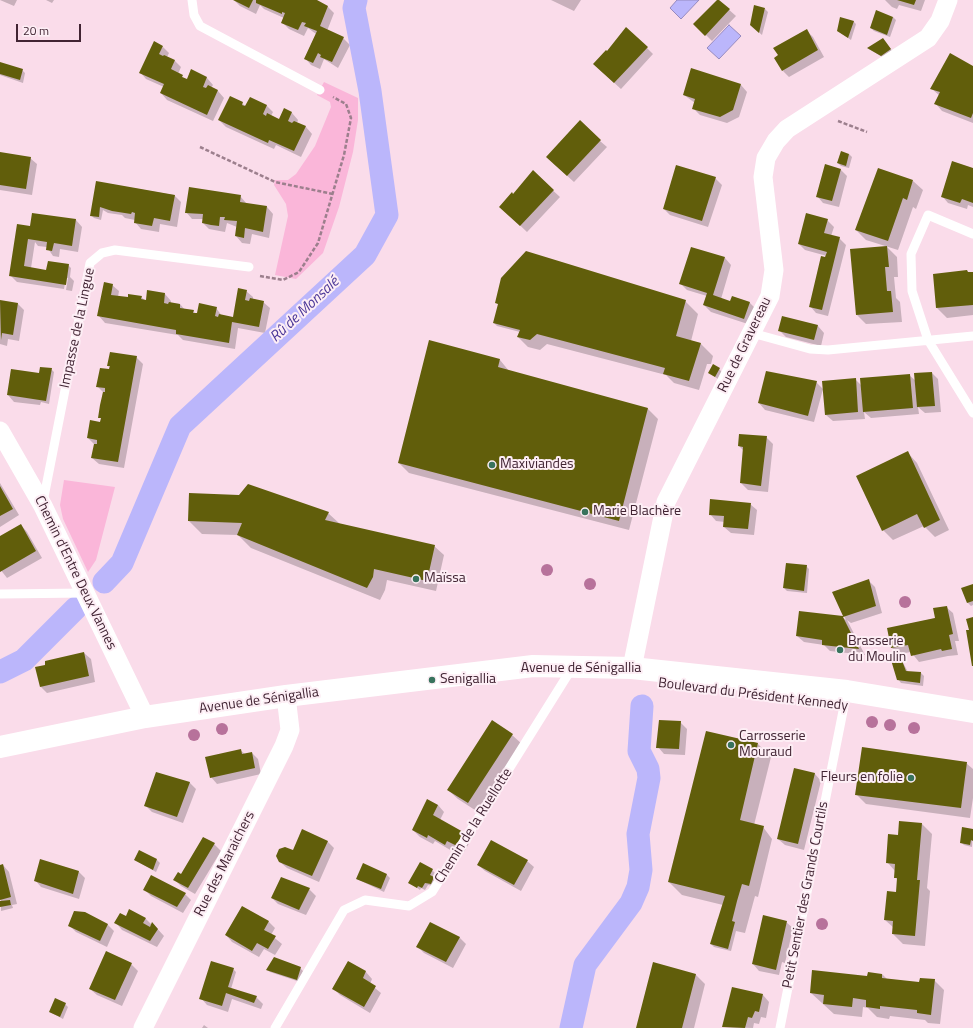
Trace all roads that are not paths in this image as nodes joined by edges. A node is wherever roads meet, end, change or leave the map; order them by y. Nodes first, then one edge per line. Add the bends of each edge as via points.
1 (192, 0) edge
2 (948, 0) edge
3 (320, 90) road end
4 (973, 234) edge
5 (249, 267) road end
6 (752, 333) junction
7 (973, 336) edge
8 (928, 340) junction
9 (973, 413) edge
10 (0, 430) edge
11 (43, 506) junction
12 (85, 593) junction
13 (0, 594) edge
14 (534, 666) joint
15 (632, 668) junction
16 (571, 671) junction
17 (286, 696) junction
18 (845, 698) junction
19 (973, 712) edge
20 (145, 717) junction
21 (973, 725) edge
22 (0, 747) edge
23 (143, 1028) edge
24 (275, 1028) edge
25 (780, 1028) edge

1 - 3 lane via 194,15 200,26
2 - 6 street, Rue de Gravereau via 940,21 928,38 788,129 776,141 766,158 763,177 774,270 773,283 770,296
4 - 8 lane via 928,215 925,221 911,254 912,291
5 - 11 lane, Impasse de la Lingue via 115,250 102,253 90,263
6 - 8 lane via 822,350
6 - 15 street, Rue de Gravereau via 666,502
7 - 8 lane
8 - 9 lane
10 - 11 street, Chemin d'Entre Deux Vannes
11 - 12 street, Chemin d'Entre Deux Vannes
12 - 13 lane
12 - 20 street, Chemin d'Entre Deux Vannes
14 - 16 main road, Boulevard du Président Kennedy
14 - 17 main road, Avenue de Sénigallia
15 - 16 main road, Avenue de Sénigallia
15 - 18 main road, Avenue de Sénigallia
16 - 18 main road, Boulevard du Président Kennedy via 591,680 690,685
16 - 24 lane, Chemin de la Ruellotte via 432,892 409,906 365,900 344,910
17 - 20 main road, Avenue de Sénigallia
17 - 23 street, Rue des Maraichers via 290,730 284,746
18 - 19 main road, Avenue de Sénigallia
18 - 21 main road, Boulevard du Président Kennedy
18 - 25 lane, Petit Sentier des Grands Courtils
20 - 22 main road, Avenue de Sénigallia

